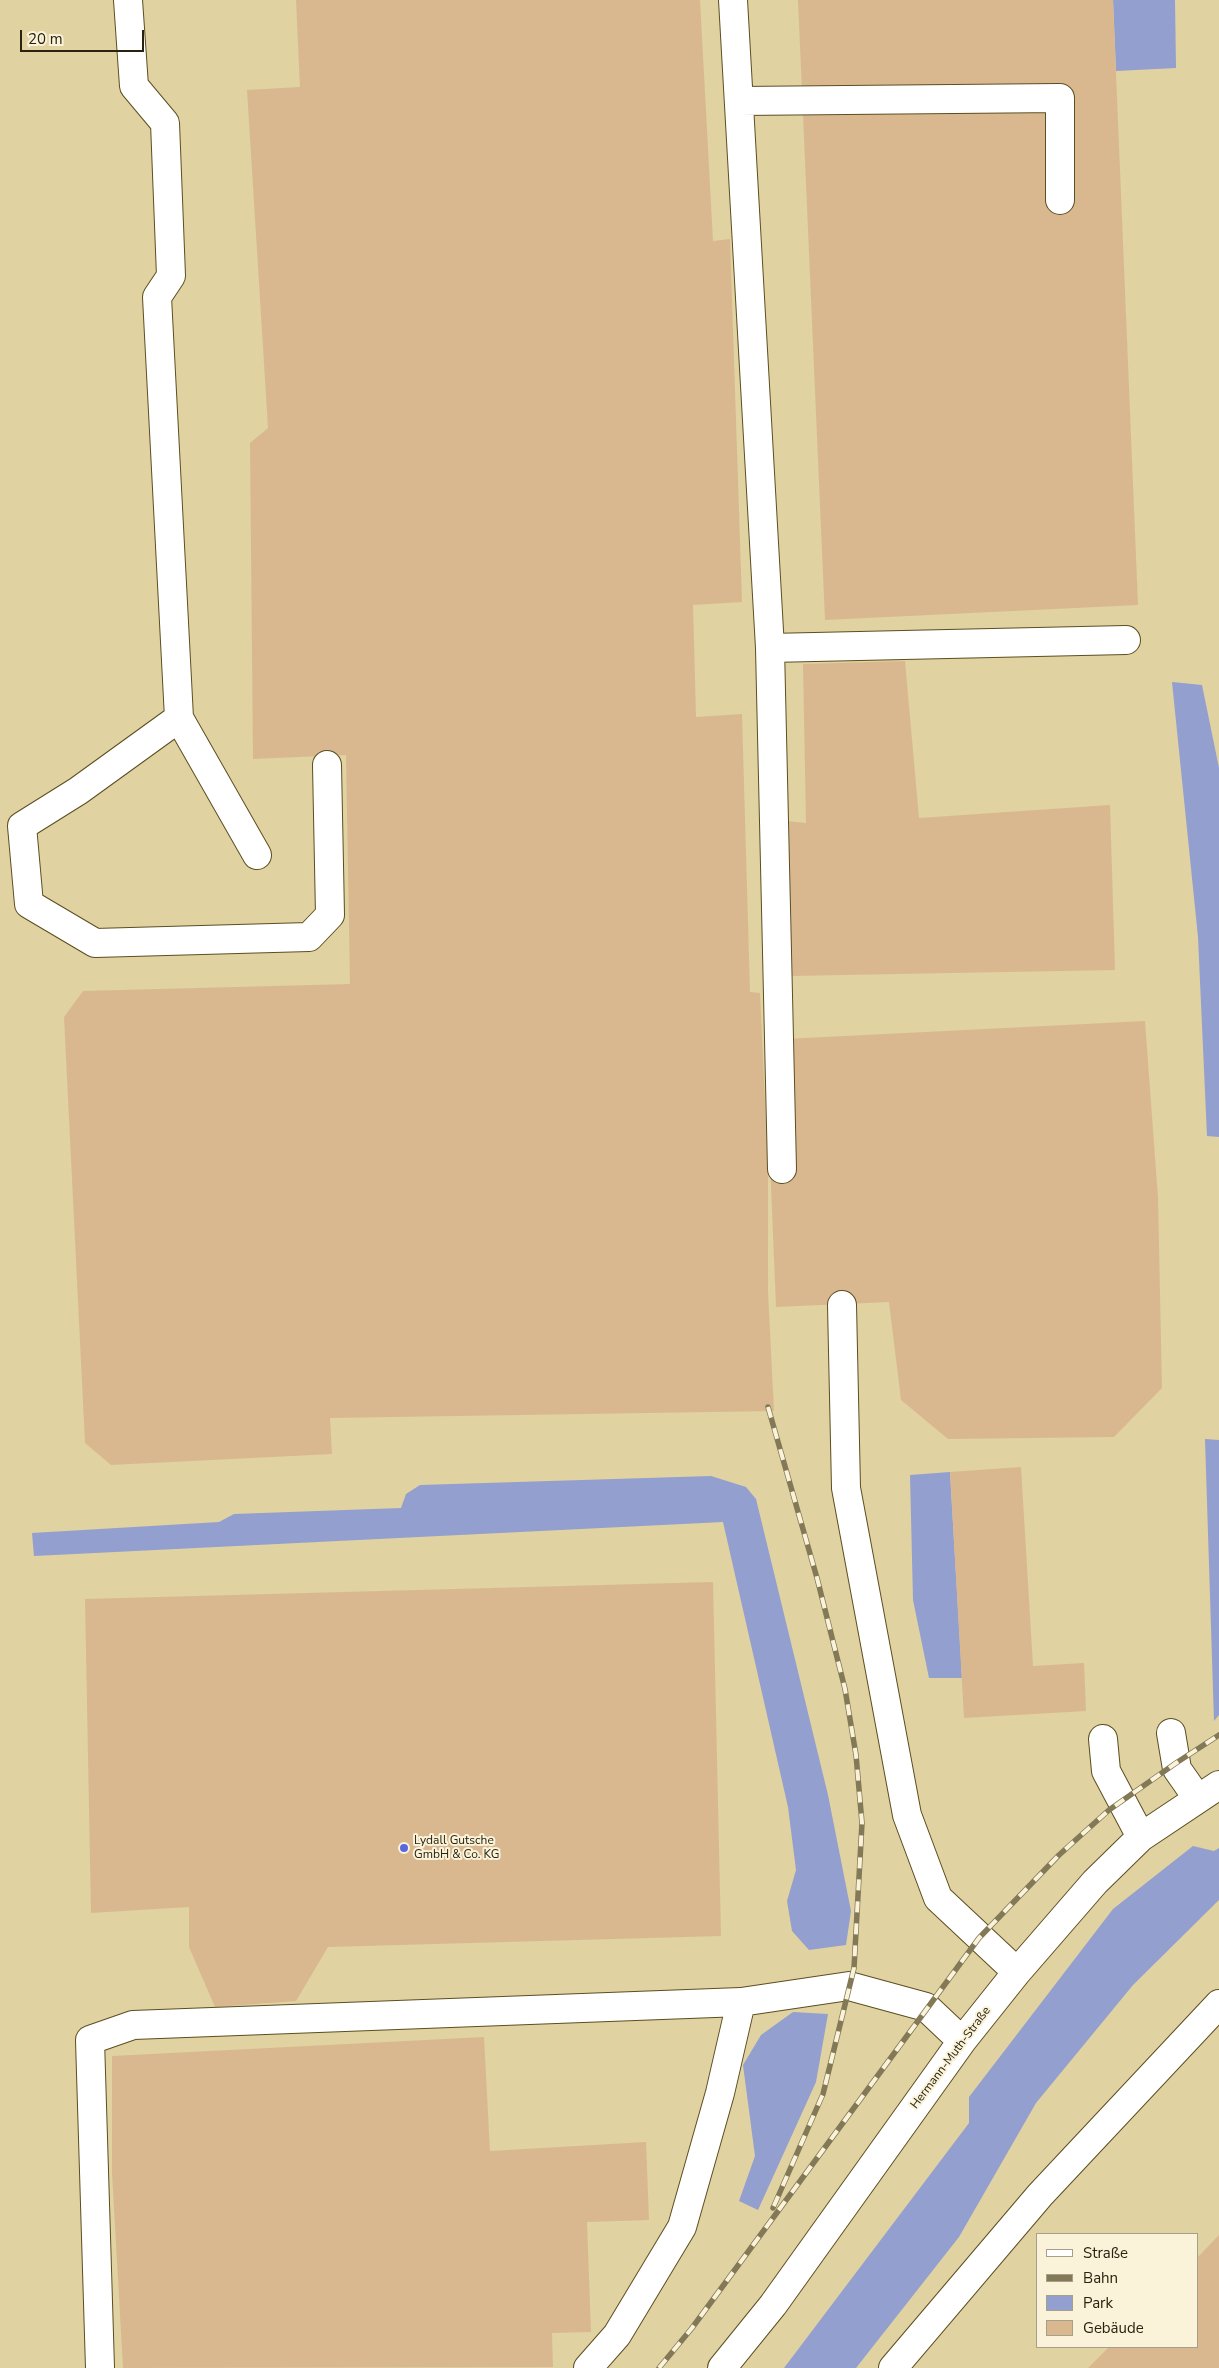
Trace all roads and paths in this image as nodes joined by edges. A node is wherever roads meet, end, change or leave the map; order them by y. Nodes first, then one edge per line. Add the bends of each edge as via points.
1 (128, 0) edge
2 (733, 0) edge
3 (740, 101) junction
4 (1060, 200) dead end
5 (1126, 640) dead end
6 (770, 648) junction
7 (179, 718) junction
8 (327, 765) dead end
9 (257, 855) dead end
10 (782, 1169) dead end
11 (842, 1305) dead end
12 (1171, 1733) dead end
13 (1103, 1739) dead end
14 (1208, 1792) edge
15 (1141, 1837) junction
16 (1017, 1972) junction
17 (741, 2002) junction
18 (1219, 2004) edge
19 (962, 2041) junction
20 (100, 2368) edge
21 (588, 2368) edge
22 (722, 2368) edge
23 (893, 2368) edge

1 - 7 street via 134,86 164,122 171,276 157,297
2 - 3 street
3 - 4 street via 1060,98
3 - 6 street
5 - 6 street
6 - 10 street
7 - 8 street via 78,791 22,826 29,904 95,943 309,937 330,915
7 - 9 street
11 - 16 street via 846,1488 908,1815 938,1898
12 - 14 street via 1177,1769
13 - 15 street via 1106,1771
14 - 15 street, Hermann-Muth-Straße
15 - 16 street, Hermann-Muth-Straße via 1095,1882
16 - 19 street, Hermann-Muth-Straße
17 - 19 street via 849,1986 926,2007
17 - 20 street via 133,2024 90,2040
17 - 21 street via 720,2093 682,2227 616,2335
18 - 23 street via 1040,2195
19 - 22 street, Hermann-Muth-Straße via 773,2305

